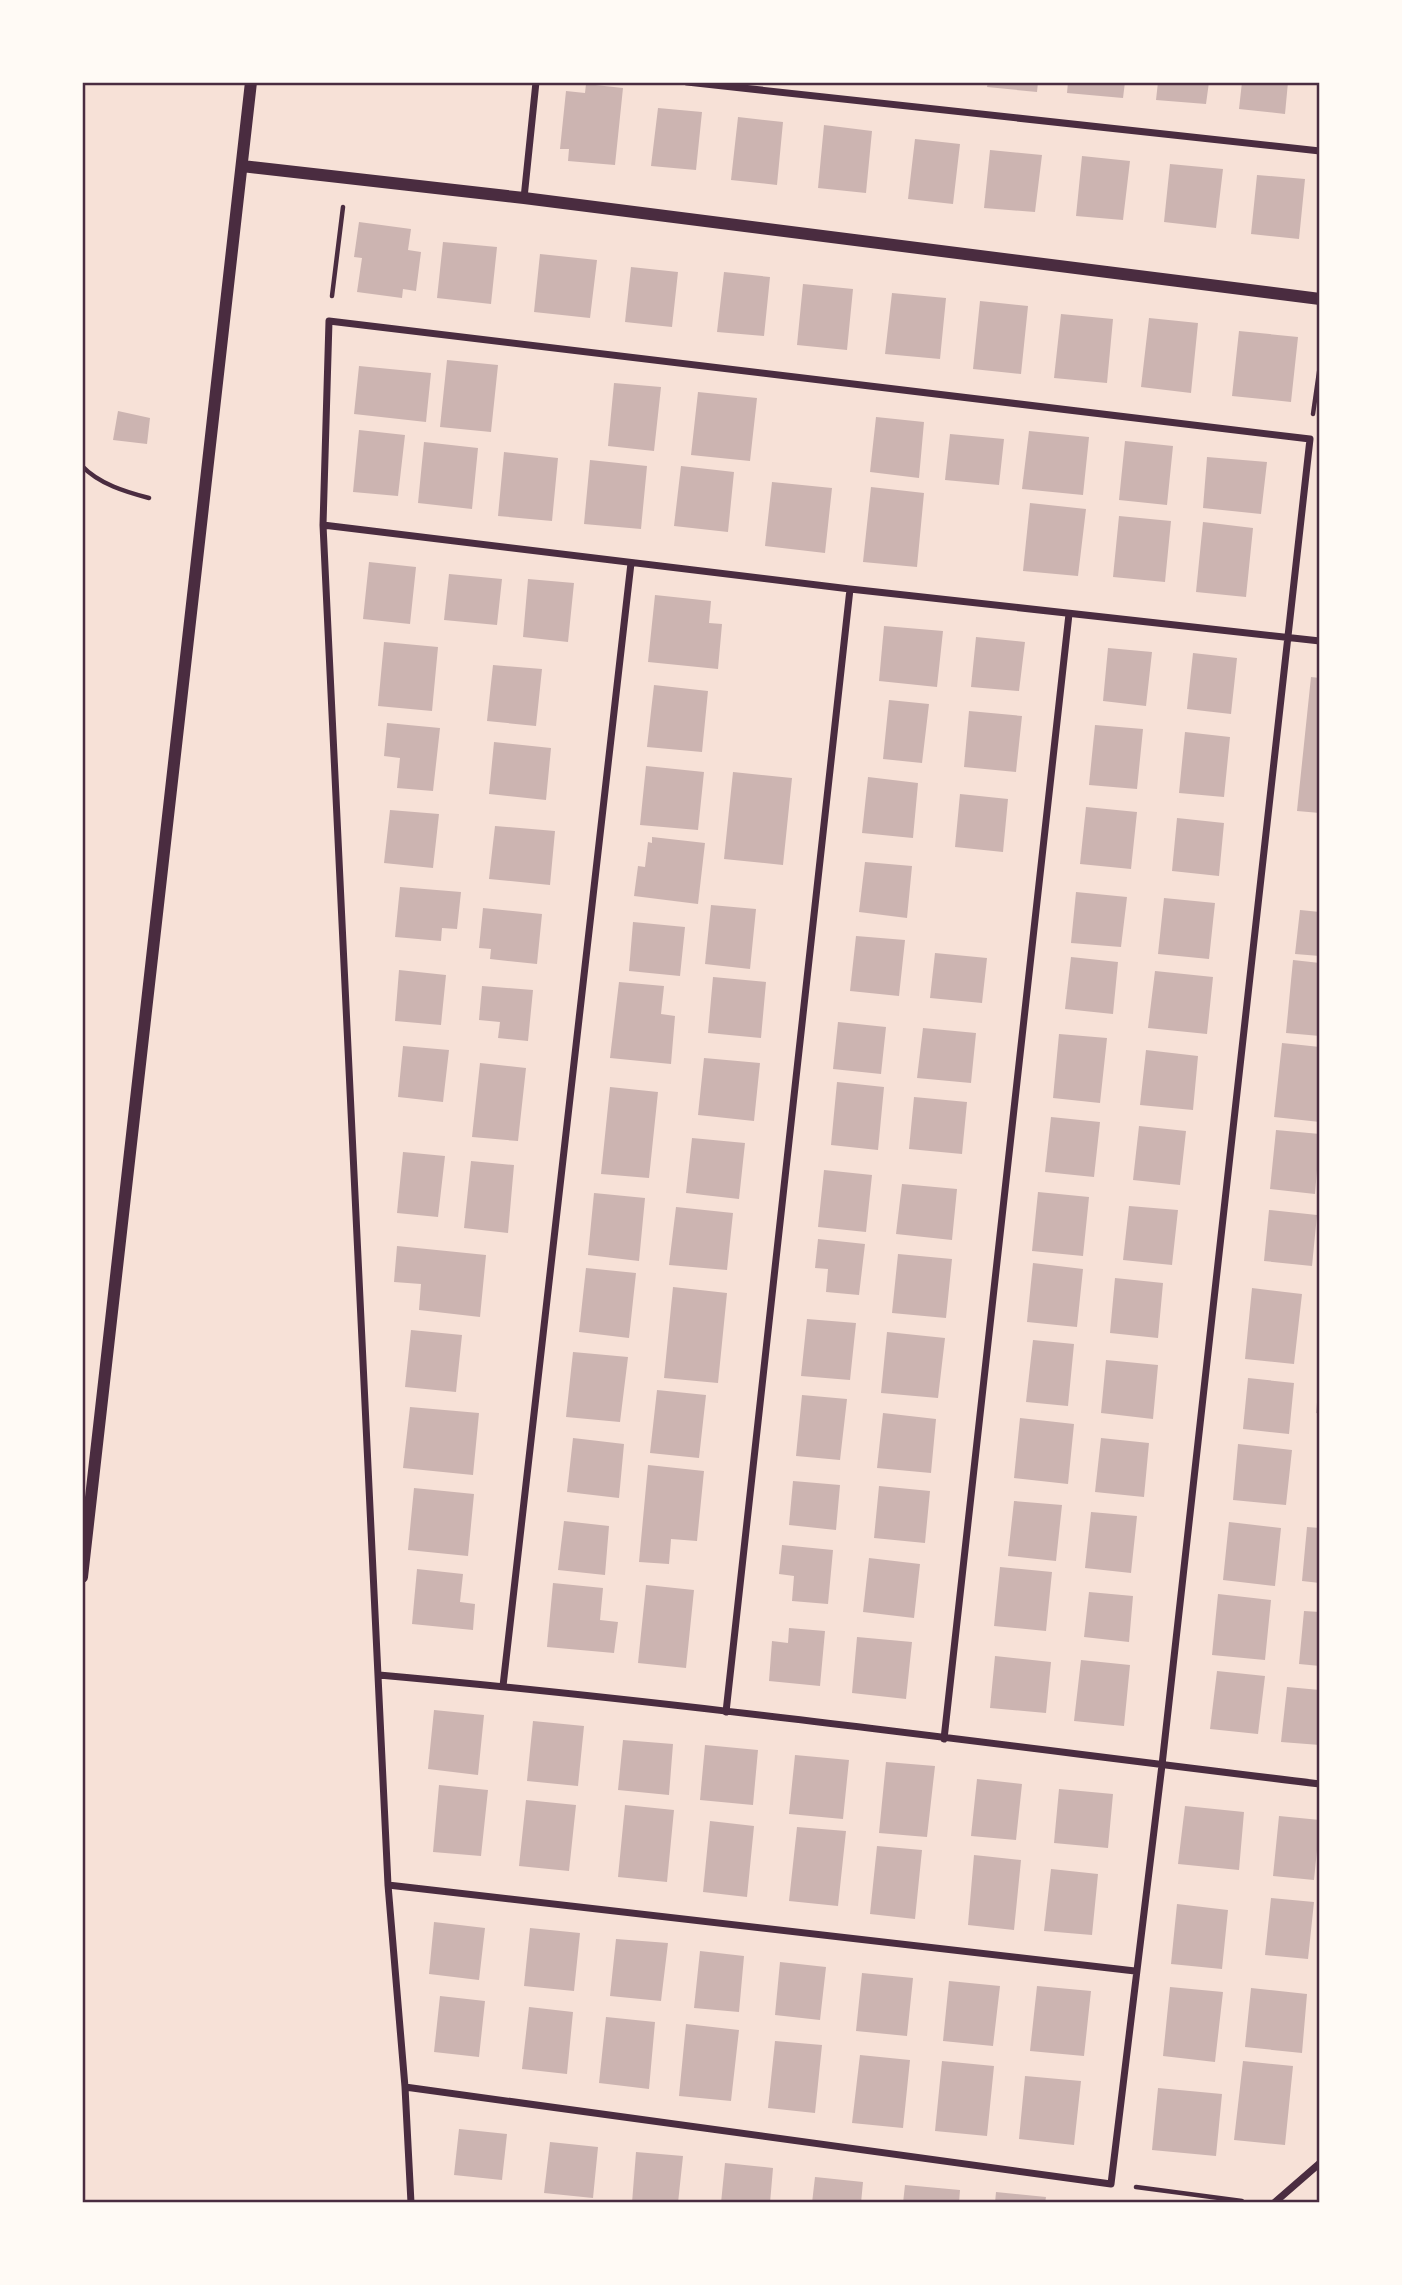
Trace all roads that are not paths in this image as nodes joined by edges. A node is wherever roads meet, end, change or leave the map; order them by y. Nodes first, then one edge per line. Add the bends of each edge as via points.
1 (251, 82) edge
2 (536, 82) edge
3 (687, 82) edge
4 (1320, 151) edge
5 (242, 166) junction
6 (524, 198) junction
7 (1320, 299) edge
8 (323, 525) junction
9 (631, 563) junction
10 (850, 589) junction
11 (1069, 614) junction
12 (1288, 638) junction
13 (1320, 641) edge
14 (82, 1577) edge
15 (379, 1675) junction
16 (503, 1686) junction
17 (726, 1712) junction
18 (944, 1739) junction
19 (1162, 1765) junction
20 (1320, 1784) edge
21 (388, 1885) junction
22 (1135, 1971) junction
23 (405, 2087) junction
24 (1320, 2163) edge
25 (411, 2203) edge
26 (1274, 2203) edge

1 - 5 street
2 - 6 street
3 - 4 street
5 - 6 street
5 - 14 street
6 - 7 street
8 - 9 street
8 - 12 street via 329,321 1310,439
8 - 15 street
9 - 10 street
9 - 16 street
10 - 11 street
10 - 17 street
11 - 12 street
11 - 18 street
12 - 13 street
12 - 19 street
15 - 16 street
15 - 21 street
16 - 17 street
17 - 18 street
18 - 19 street
19 - 20 street
19 - 22 street
21 - 22 street
21 - 23 street
22 - 23 street via 1111,2184
23 - 25 street
24 - 26 street

